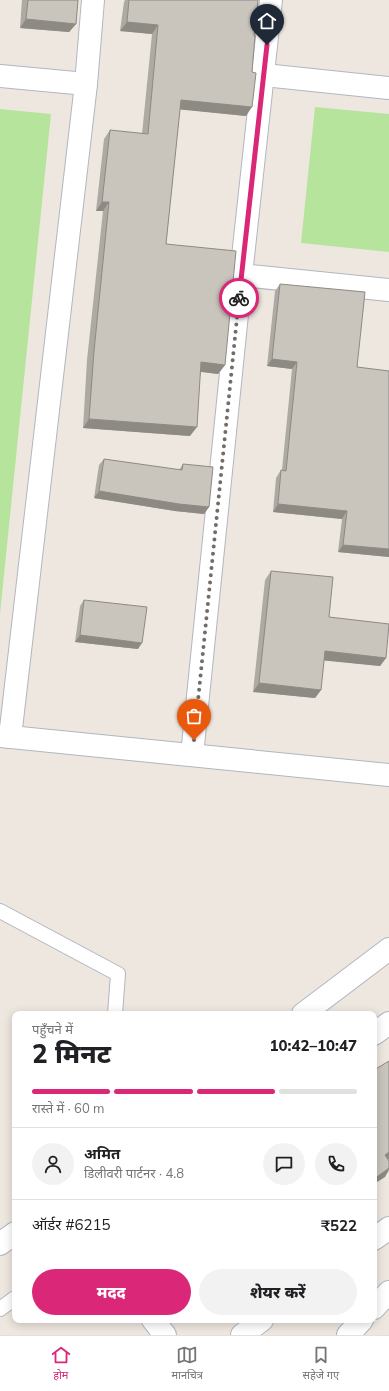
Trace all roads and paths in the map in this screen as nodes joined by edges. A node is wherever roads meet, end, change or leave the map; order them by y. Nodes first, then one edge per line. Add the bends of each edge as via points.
1 (93, 0) edge
2 (271, 0) edge
3 (264, 75) junction
4 (0, 76) edge
5 (86, 84) junction
6 (389, 88) edge
7 (241, 274) junction
8 (389, 290) edge
9 (5, 736) edge
10 (192, 756) junction
11 (389, 775) edge
12 (0, 911) edge
13 (389, 949) edge
14 (115, 1011) edge
15 (307, 1011) edge
16 (389, 1023) edge
17 (377, 1032) edge
18 (389, 1228) edge
19 (12, 1235) edge
20 (377, 1237) edge
21 (0, 1244) edge
22 (389, 1292) edge
23 (12, 1300) edge
24 (377, 1305) edge
25 (0, 1309) edge
26 (155, 1323) edge
27 (258, 1323) edge
28 (359, 1323) edge
29 (165, 1335) edge
30 (242, 1335) edge
31 (348, 1335) edge

1 - 5 street
2 - 3 street
3 - 6 street
3 - 7 street
4 - 5 street
5 - 9 street
7 - 8 street
7 - 10 street
9 - 10 street
10 - 11 street
12 - 14 lane via 118,974
13 - 15 street
16 - 17 street
18 - 20 street
19 - 21 street
22 - 24 street
23 - 25 lane
26 - 29 street
27 - 30 street
28 - 31 street

